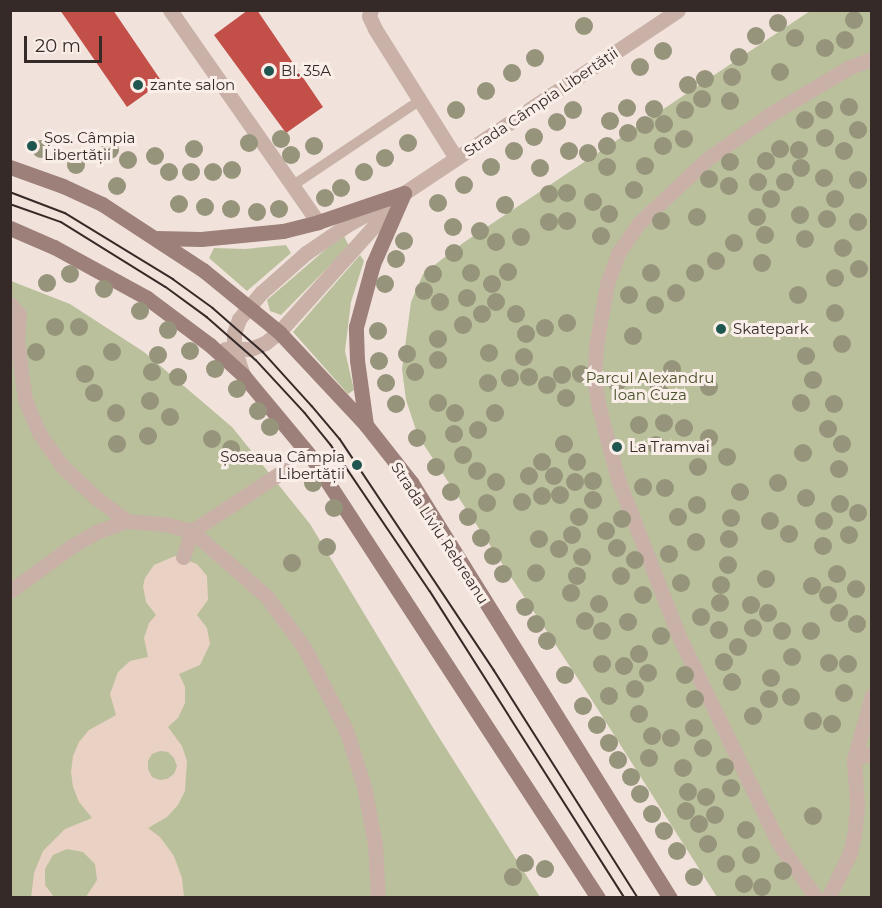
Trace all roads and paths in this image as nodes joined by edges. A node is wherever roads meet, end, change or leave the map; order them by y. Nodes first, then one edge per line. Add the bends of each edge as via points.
1 (170, 10) edge
2 (371, 10) edge
3 (678, 10) edge
4 (872, 59) edge
5 (419, 101) junction
6 (456, 158) junction
7 (10, 167) edge
8 (292, 186) junction
9 (404, 193) junction
10 (318, 222) junction
11 (10, 228) edge
12 (156, 238) junction
13 (10, 303) edge
14 (249, 305) junction
15 (279, 332) junction
16 (210, 345) junction
17 (234, 349) junction
18 (243, 375) junction
19 (366, 425) junction
20 (285, 470) dead end
21 (127, 521) junction
22 (192, 531) junction
23 (183, 557) dead end
24 (10, 591) edge
25 (872, 696) edge
26 (872, 753) edge
27 (854, 759) junction
28 (378, 897) edge
29 (598, 897) edge
30 (670, 897) edge
31 (816, 897) edge
32 (828, 897) edge

1 - 8 street
2 - 5 street via 369,16 375,29
3 - 6 street, Strada Câmpia Libertății
4 - 31 street via 768,115 706,160 639,222 618,253 607,284 596,346 594,378 599,408 620,483 678,634 778,842
5 - 6 street
5 - 8 lane
6 - 9 street, Strada Câmpia Libertății
7 - 12 main road, Strada Liviu Rebreanu via 102,204
8 - 10 street
9 - 10 main road
9 - 14 street, Strada Câmpia Libertății via 306,253
9 - 15 street, Strada Câmpia Libertății
9 - 19 main road via 373,264 357,327 357,360
10 - 12 main road via 238,237
11 - 16 main road via 54,247 147,298
12 - 14 main road, Strada Liviu Rebreanu
13 - 21 street via 19,314 18,350 25,400 39,433 62,466
14 - 15 main road, Strada Liviu Rebreanu
14 - 17 street via 236,328
15 - 17 street, Strada Câmpia Libertății via 250,349
15 - 19 main road, Strada Liviu Rebreanu
16 - 17 street, Strada Câmpia Libertății
16 - 18 main road
17 - 18 street
18 - 29 main road via 318,467
19 - 30 main road, Strada Liviu Rebreanu via 411,482
20 - 22 street
21 - 22 street
21 - 24 street via 72,546
22 - 23 street
22 - 28 street via 267,597 305,649 321,679 346,730 364,786 375,844
25 - 27 street
26 - 27 street
27 - 32 street via 854,836

